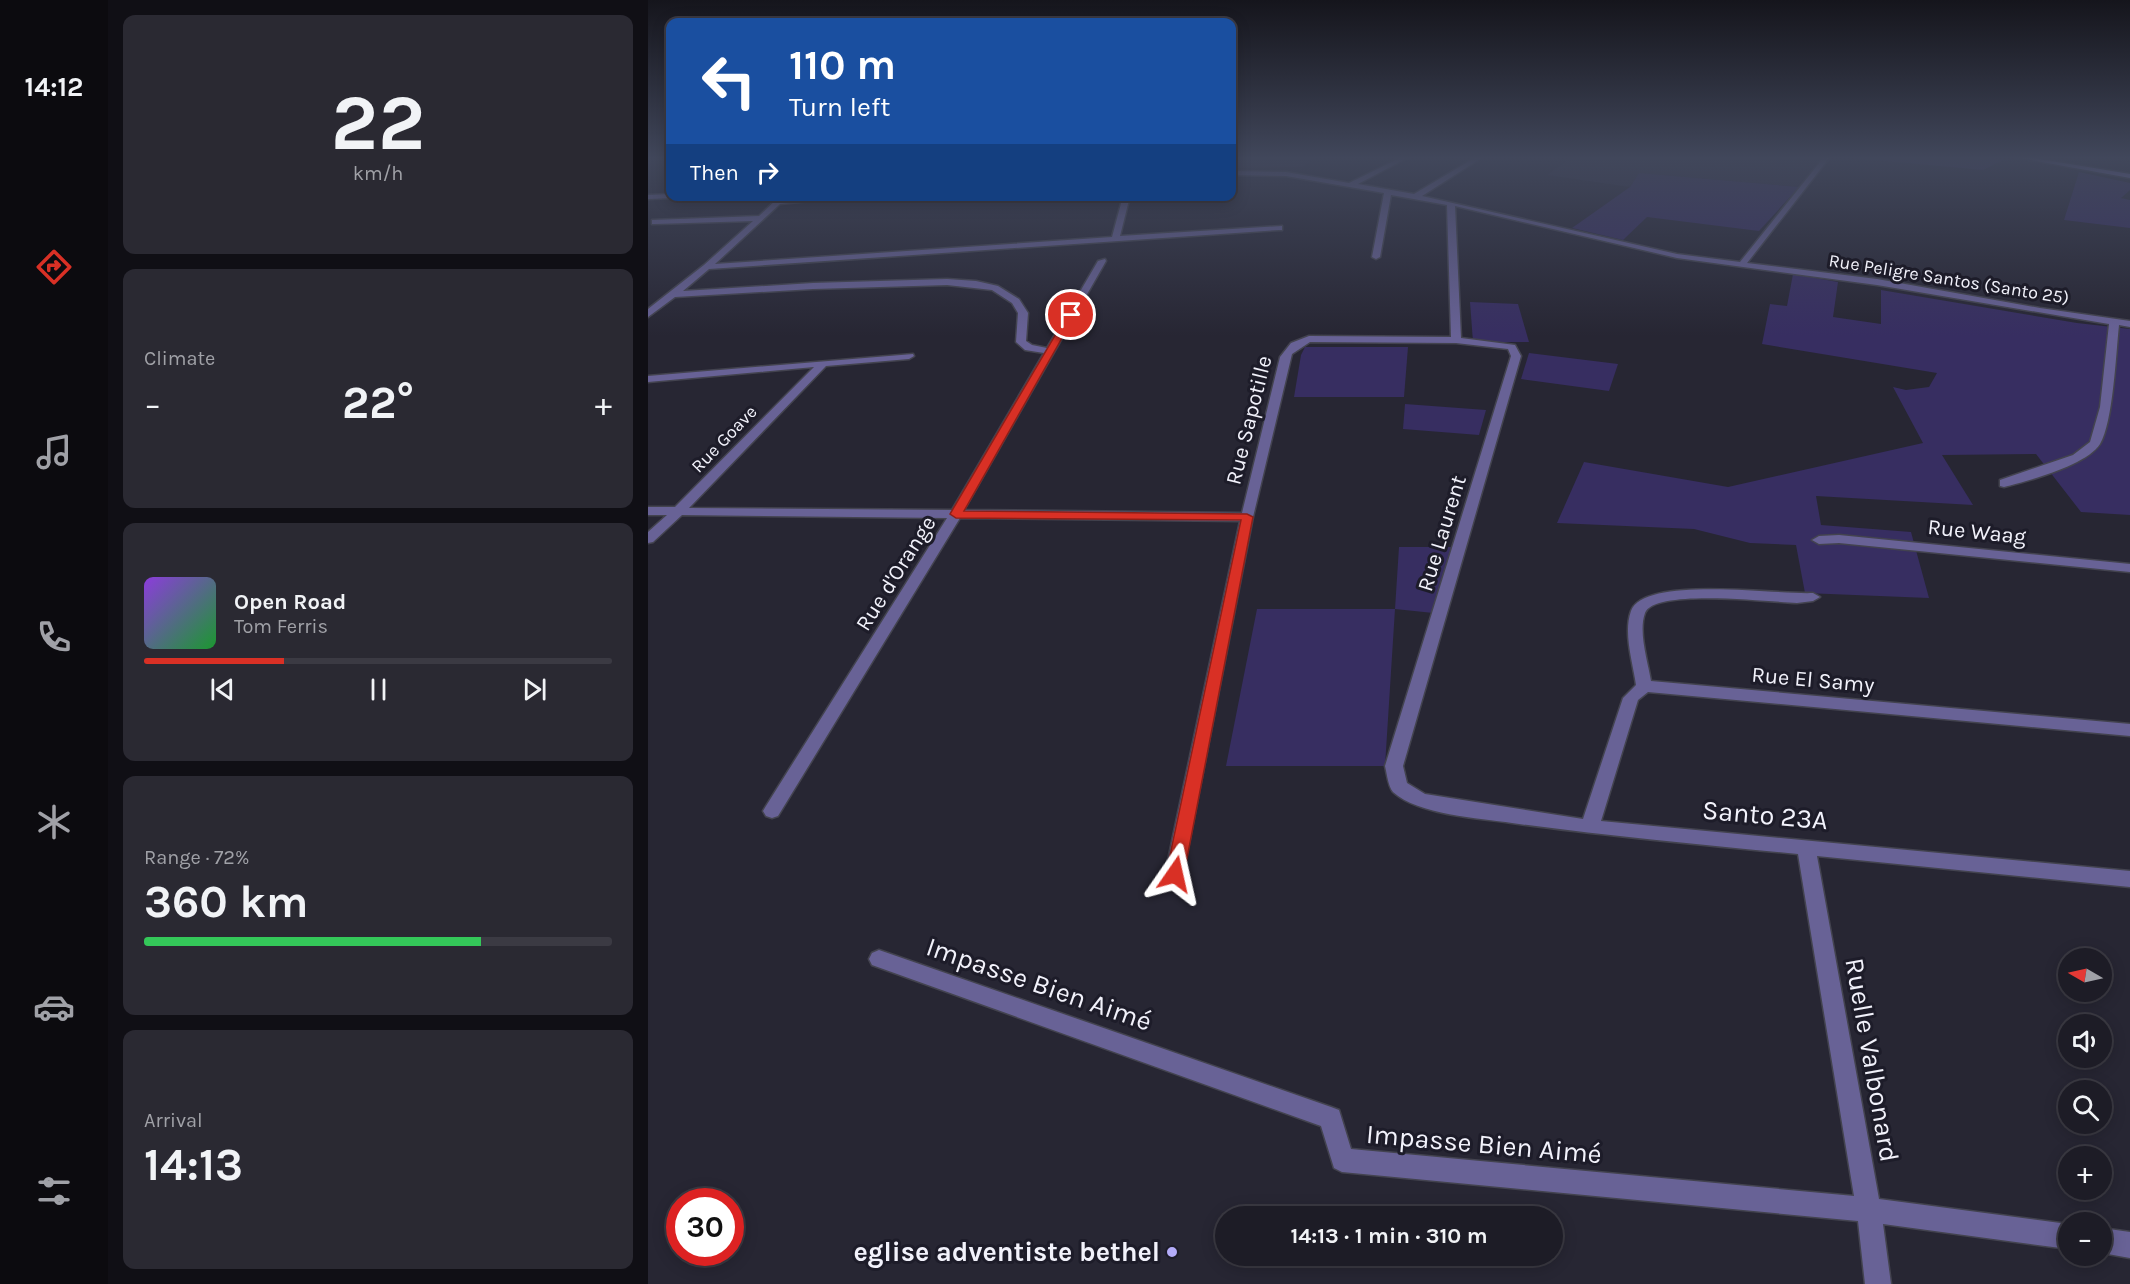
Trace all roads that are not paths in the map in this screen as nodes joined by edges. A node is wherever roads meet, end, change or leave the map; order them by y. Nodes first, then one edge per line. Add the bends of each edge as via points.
1 (1121, 217) edge
2 (1384, 217) edge
3 (1452, 217) edge
4 (1510, 217) edge
5 (1779, 217) edge
6 (762, 218) joint
7 (655, 222) dead end
8 (1279, 228) dead end
9 (1115, 239) junction
10 (1376, 257) dead end
11 (1102, 261) dead end
12 (1742, 264) junction
13 (707, 267) junction
14 (673, 294) junction
15 (648, 314) edge
16 (2114, 323) junction
17 (2130, 324) edge
18 (1456, 340) junction
19 (1050, 351) junction
20 (909, 356) dead end
21 (824, 363) junction
22 (648, 379) edge
23 (2004, 483) dead end
24 (648, 511) edge
25 (679, 511) junction
26 (956, 514) junction
27 (1247, 517) junction
28 (648, 539) edge
29 (1819, 540) dead end
30 (2130, 568) edge
31 (1813, 597) dead end
32 (1644, 686) junction
33 (2130, 730) edge
34 (1399, 787) joint
35 (772, 811) dead end
36 (1590, 827) junction
37 (1806, 846) junction
38 (1175, 874) dead end
39 (2130, 879) edge
40 (879, 960) dead end
41 (1869, 1210) junction
42 (2058, 1236) edge
43 (2112, 1242) edge
44 (2130, 1245) edge
45 (1878, 1284) edge

1 - 9 street
2 - 10 street
3 - 18 street
4 - 12 street, Rue Peligre Santos (Santo 25) via 1677,256
5 - 12 street
6 - 7 street
6 - 13 street
8 - 9 street
9 - 13 street
11 - 19 street, Rue d'Orange
12 - 16 street, Rue Peligre Santos (Santo 25) via 1877,282
13 - 14 street
14 - 15 street
14 - 19 street via 813,286 975,284 996,288 1016,301 1023,313 1021,342 1029,348
16 - 17 street, Rue Peligre Santos (Santo 25)
16 - 23 street via 2105,407 2095,444 2077,459
18 - 27 street, Rue Sapotille via 1324,338 1298,343 1288,350
18 - 34 street, Rue Laurent via 1512,346 1516,357 1400,742 1394,766
19 - 26 street, Rue d'Orange
20 - 21 street
21 - 22 street
21 - 25 street, Rue Goave
24 - 25 street
25 - 26 street
25 - 28 street, Rue Goave
26 - 27 street
26 - 35 street, Rue d'Orange
27 - 38 street, Rue Sapotille
29 - 30 street, Rue Waag
31 - 32 street via 1681,593 1650,599 1639,606 1636,617
32 - 33 street, Rue El Samy
32 - 36 street via 1631,698
34 - 36 street, Santo 23A via 1420,800 1448,806
36 - 37 street, Santo 23A
37 - 39 street, Santo 23A
37 - 41 street, Ruelle Valbonard
40 - 41 street, Impasse Bien Aimé via 1331,1118 1342,1160
41 - 42 street, Impasse Bien Aimé
41 - 45 street, Ruelle Valbonard
43 - 44 street

